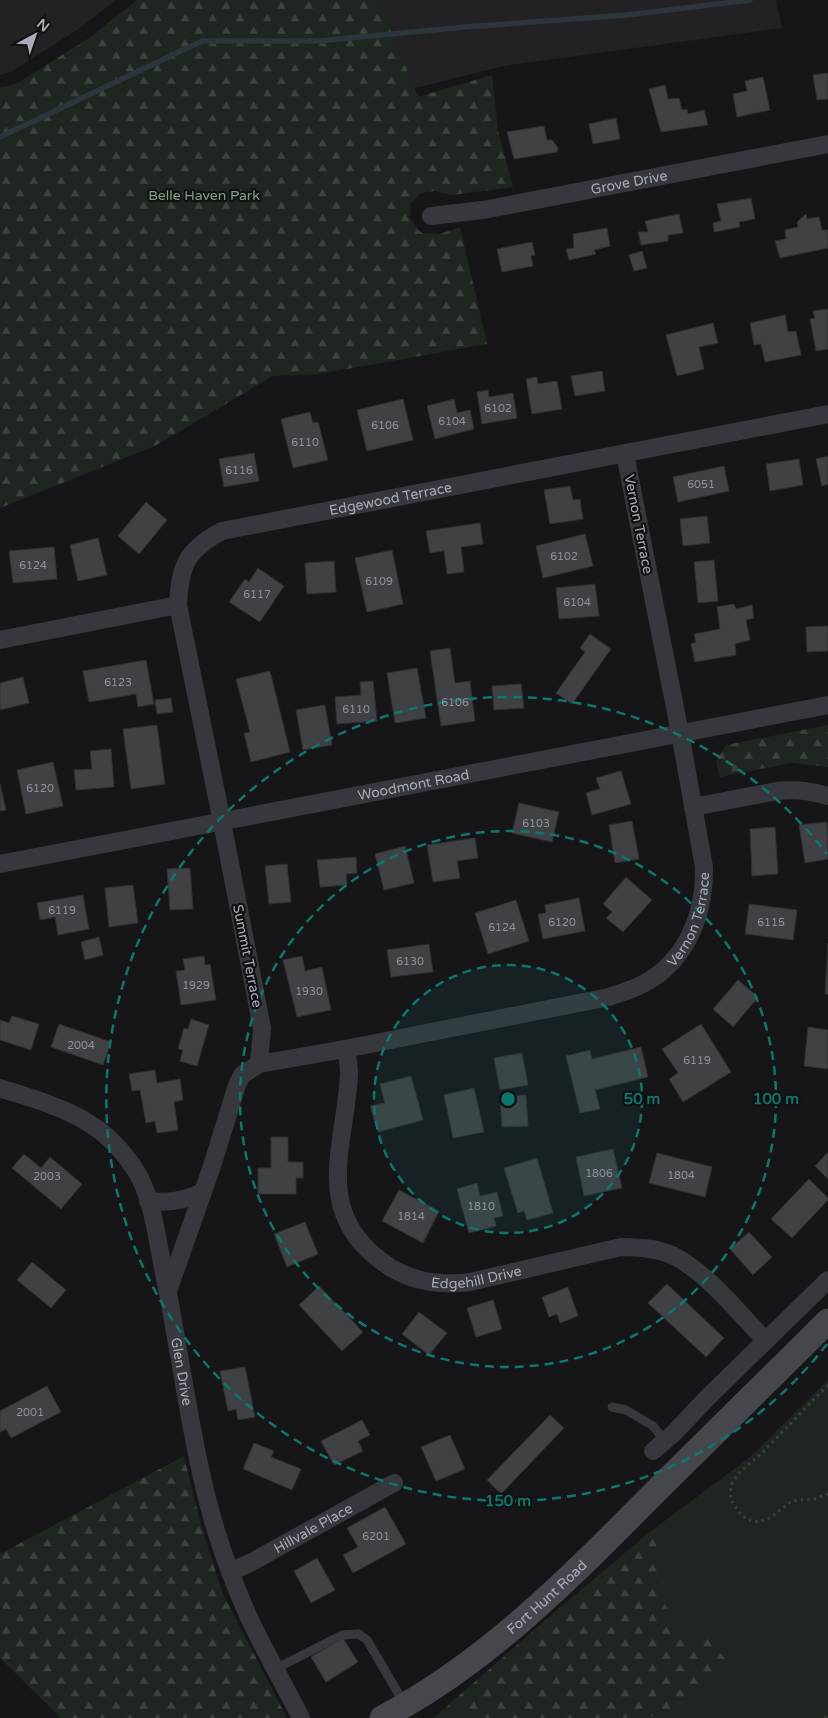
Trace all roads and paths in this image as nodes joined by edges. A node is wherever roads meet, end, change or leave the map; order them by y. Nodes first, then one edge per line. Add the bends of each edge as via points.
1 (828, 144) edge
2 (431, 216) dead end
3 (828, 414) edge
4 (625, 454) junction
5 (178, 606) junction
6 (0, 640) edge
7 (828, 705) edge
8 (680, 733) junction
9 (828, 796) edge
10 (693, 807) junction
11 (222, 822) junction
12 (0, 864) edge
13 (345, 1049) junction
14 (259, 1064) junction
15 (0, 1088) edge
16 (203, 1192) junction
17 (148, 1201) junction
18 (828, 1280) edge
19 (168, 1291) junction
20 (828, 1321) edge
21 (765, 1340) junction
22 (828, 1385) edge
23 (612, 1407) dead end
24 (664, 1442) junction
25 (694, 1453) junction
26 (394, 1483) dead end
27 (828, 1494) edge
28 (230, 1572) junction
29 (276, 1669) junction
30 (406, 1705) junction
31 (828, 1713) edge
32 (301, 1718) edge
33 (382, 1718) edge
34 (825, 1718) edge

1 - 2 street, Grove Drive via 483,210
3 - 4 street, Edgewood Terrace
4 - 5 street, Edgewood Terrace via 222,531 194,550 185,563 179,581
4 - 8 street, Vernon Terrace
5 - 6 street
5 - 11 street, Summit Terrace
7 - 8 street, Woodmont Road
8 - 10 street, Vernon Terrace
8 - 11 street, Woodmont Road
9 - 10 street via 784,790
10 - 13 street, Vernon Terrace via 704,867 701,908 683,948 652,979 609,996
11 - 12 street, Woodmont Road
11 - 14 street, Summit Terrace via 262,1028
13 - 14 street, Vernon Terrace
13 - 21 street, Edgehill Drive via 349,1070 337,1169 340,1200 357,1237 371,1254 386,1265 418,1280 456,1284 621,1247 640,1247 673,1256 703,1276
14 - 16 street via 242,1076 237,1085
15 - 17 street, Glen Drive via 68,1111 97,1128 119,1149 139,1177
16 - 17 street via 184,1200
16 - 19 street
17 - 19 street, Glen Drive
18 - 21 street
19 - 28 street, Glen Drive via 199,1464 213,1522
20 - 25 main road, Fort Hunt Road
21 - 24 street
22 - 27 path via 740,1472 730,1492 739,1512 746,1519 758,1522 770,1518 789,1503
23 - 24 lane via 626,1410 653,1426
24 - 25 street
25 - 30 main road, Fort Hunt Road via 536,1608 487,1650
26 - 28 street, Hillvale Place
28 - 29 street, Glen Drive
29 - 30 lane via 342,1635 359,1634 367,1640
29 - 32 street, Glen Drive
30 - 33 main road, Fort Hunt Road
31 - 34 path

